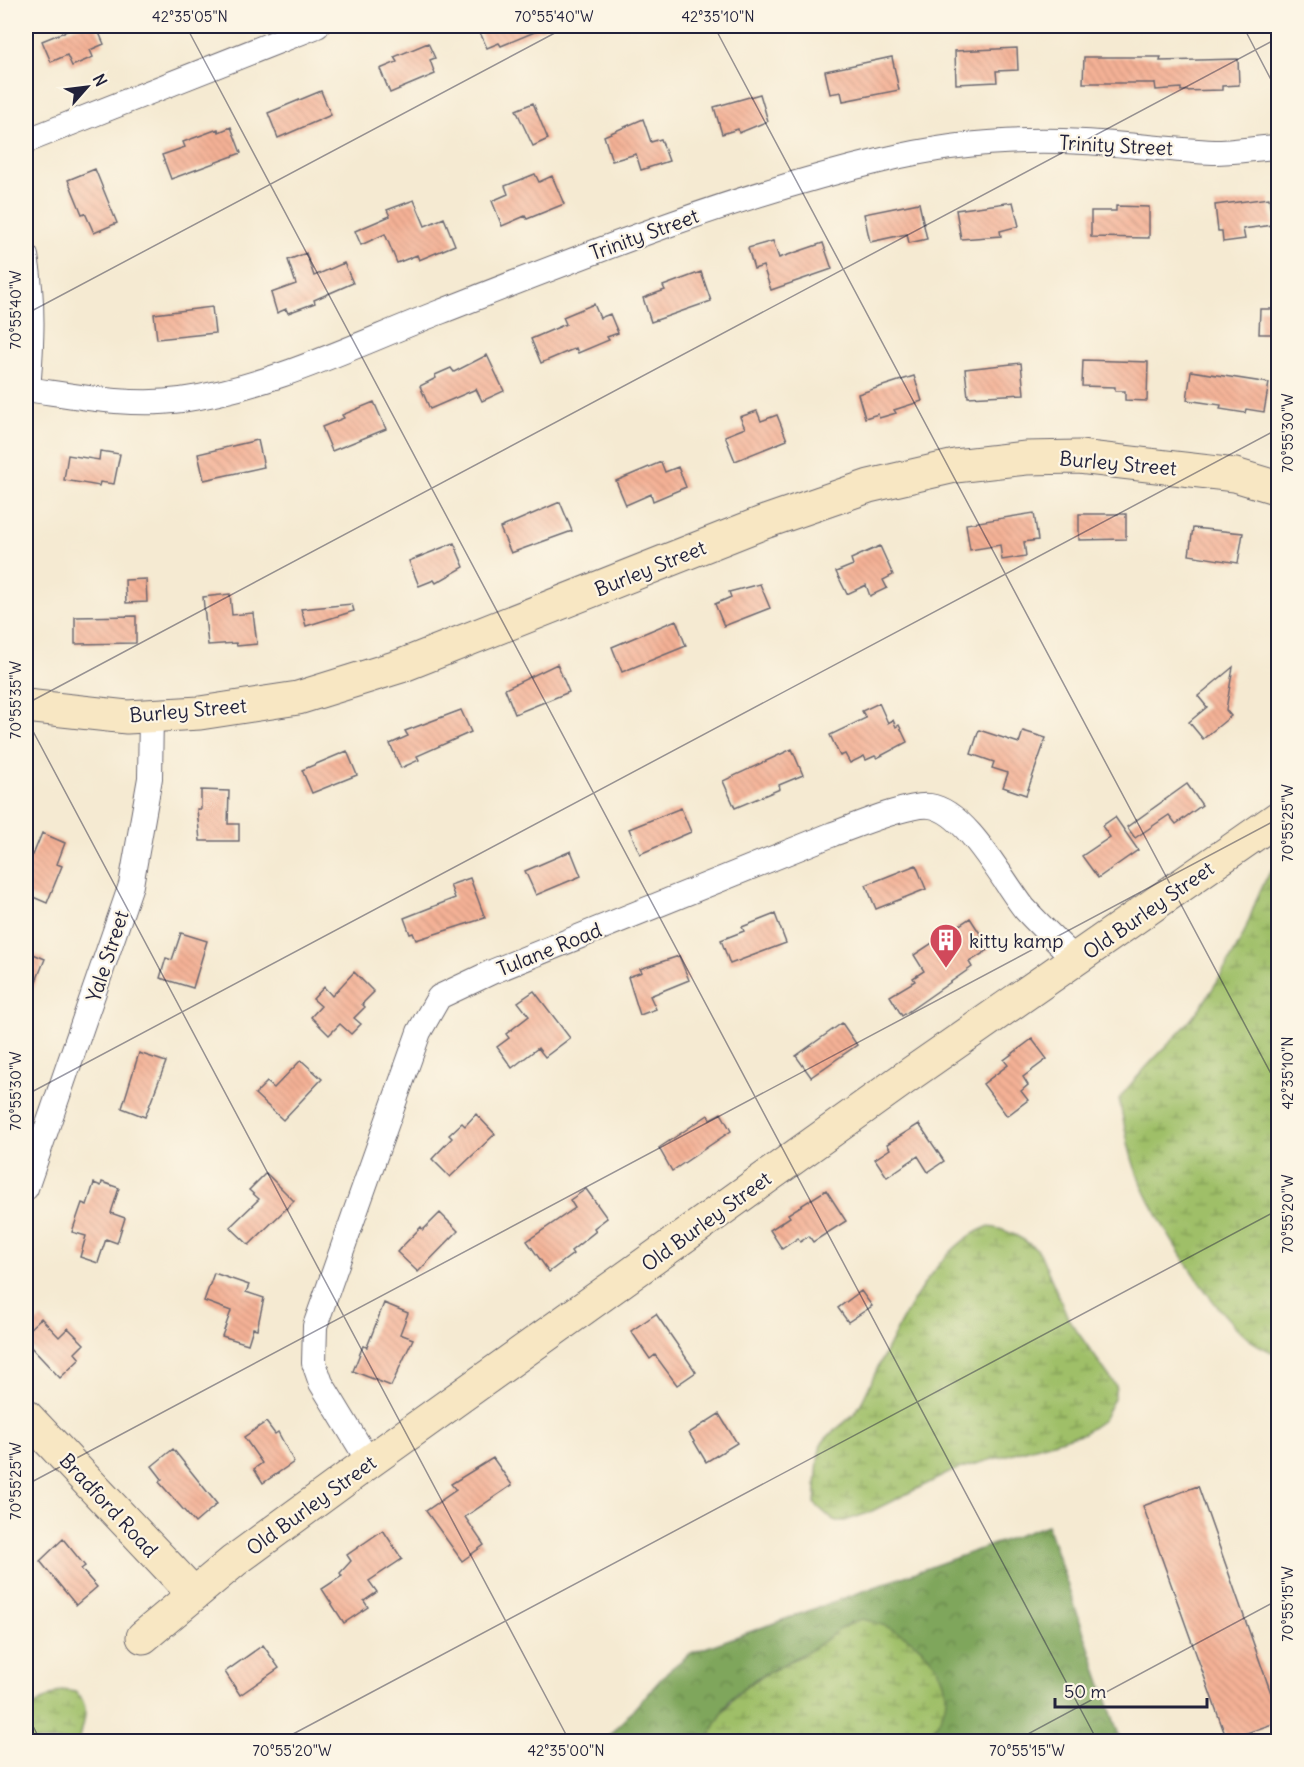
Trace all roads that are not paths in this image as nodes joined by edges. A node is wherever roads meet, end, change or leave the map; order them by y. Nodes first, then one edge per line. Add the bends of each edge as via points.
1 (317, 26) edge
2 (26, 141) edge
3 (1278, 147) edge
4 (26, 256) edge
5 (27, 390) edge
6 (1278, 488) edge
7 (26, 706) edge
8 (151, 715) junction
9 (1278, 818) edge
10 (1076, 960) junction
11 (26, 1188) edge
12 (26, 1416) edge
13 (369, 1462) junction
14 (194, 1594) junction
15 (143, 1637) dead end

1 - 2 street
3 - 5 street, Trinity Street via 1217,152 1081,141 1004,141 887,159 801,180 692,216 325,359 226,392 177,400 123,401
4 - 5 street via 33,331
6 - 8 street, Burley Street via 1235,475 1079,458 1026,458 955,466 869,486 762,523 401,666 308,695 200,713
7 - 8 street, Burley Street via 126,717
8 - 11 street, Yale Street via 150,778 131,885
9 - 10 street, Old Burley Street
10 - 13 street, Old Burley Street
10 - 13 street, Tulane Road via 1026,909 969,830 949,813 929,806 833,834 485,975 440,997 419,1032 315,1326 314,1363 321,1383
12 - 14 street, Bradford Road
13 - 14 street, Old Burley Street
14 - 15 street, Old Burley Street

